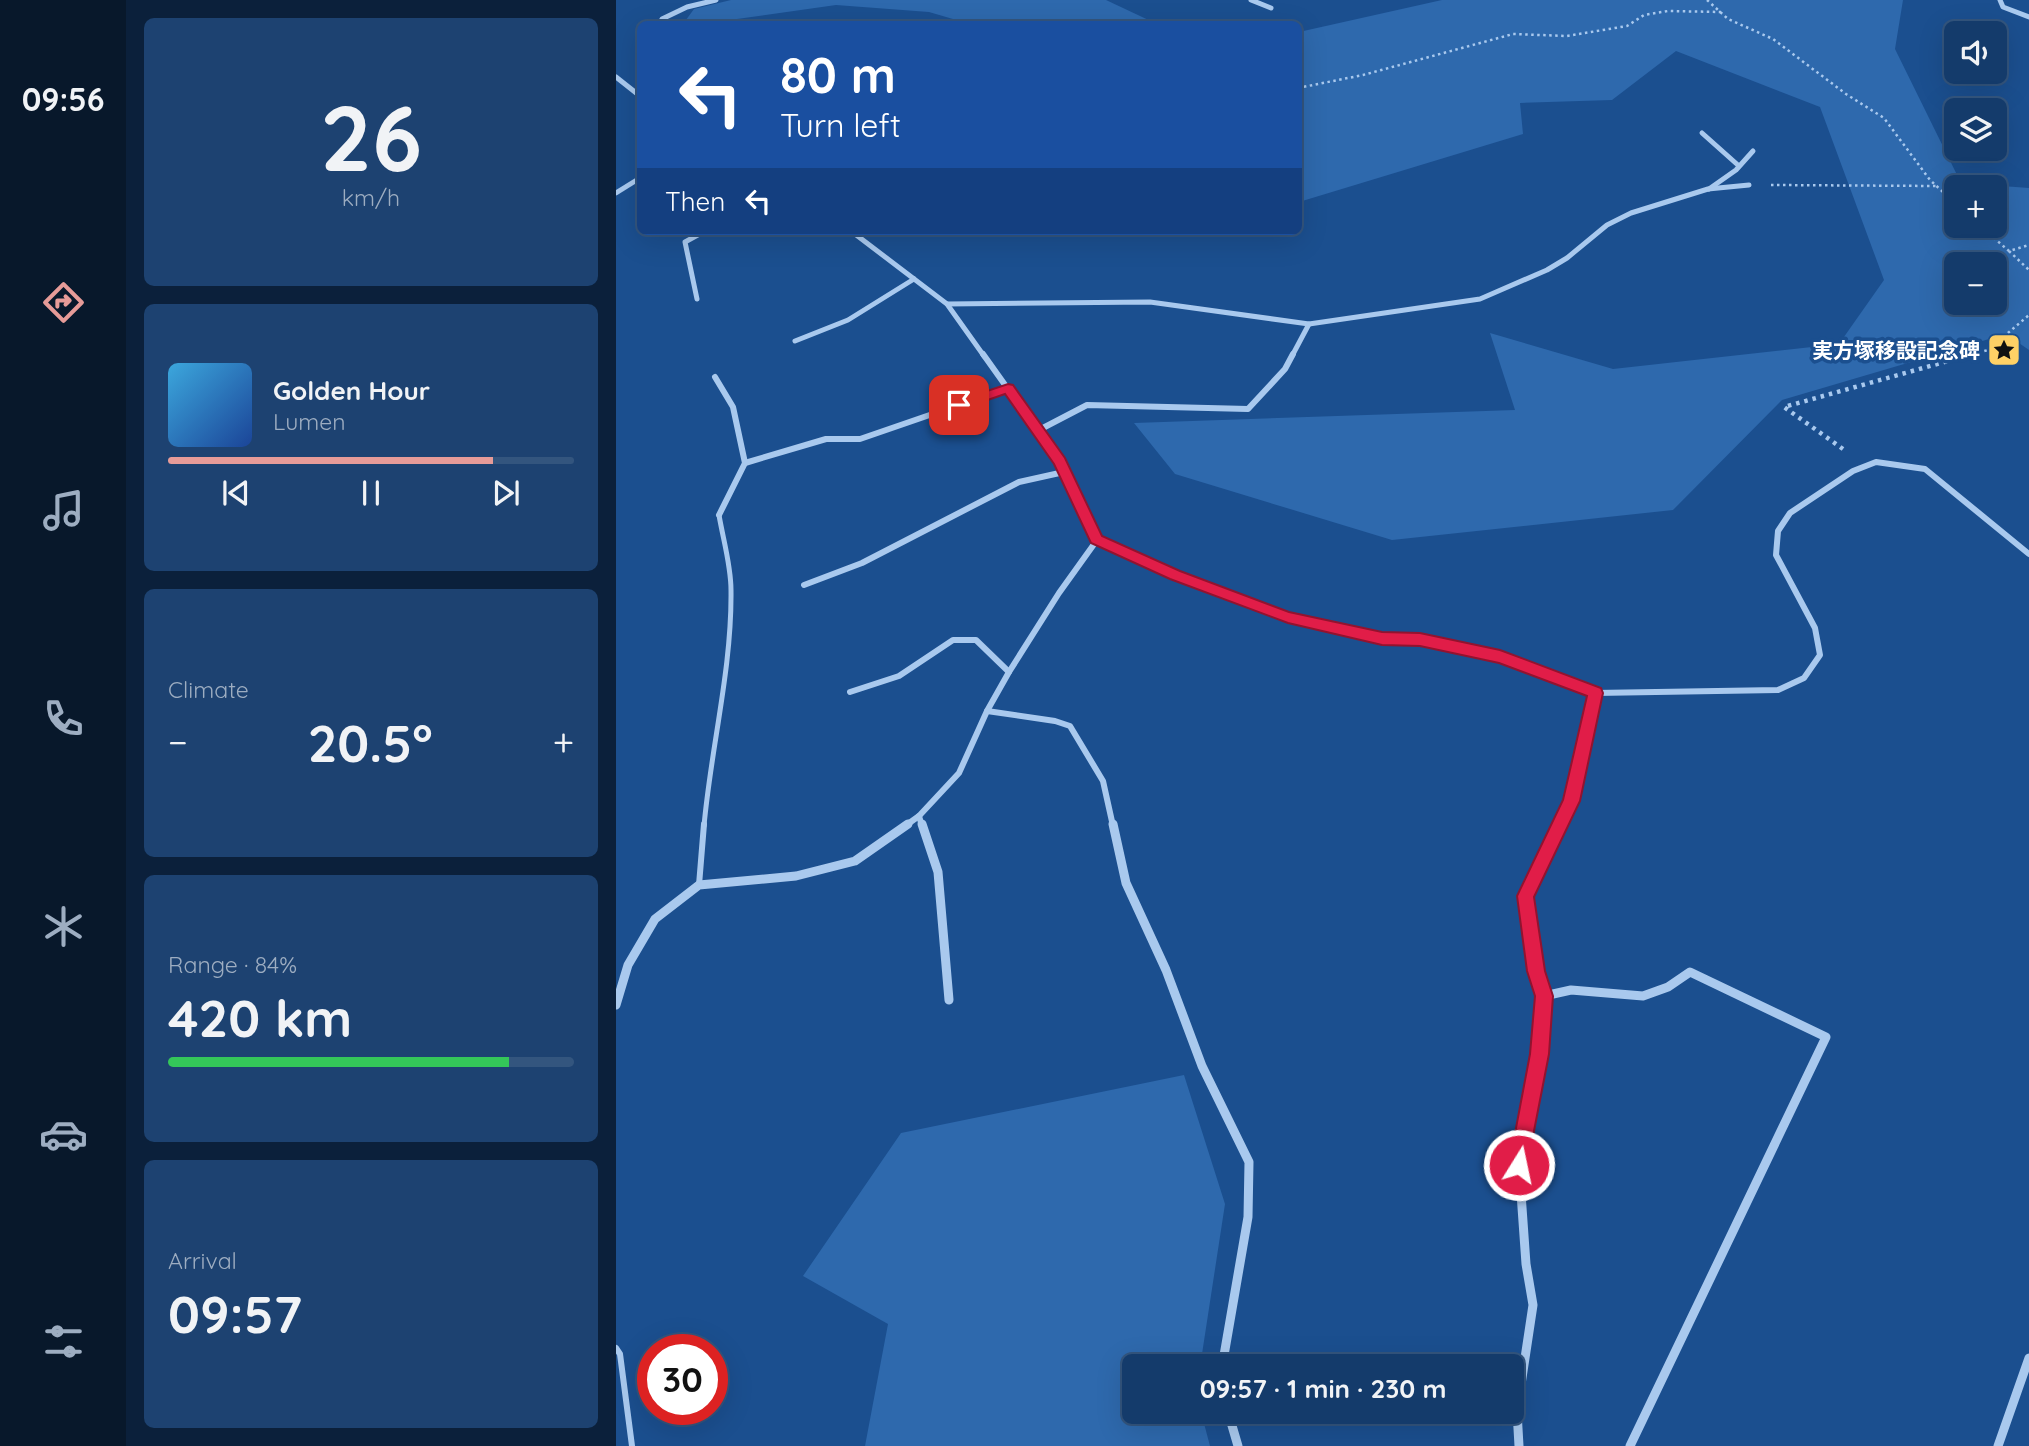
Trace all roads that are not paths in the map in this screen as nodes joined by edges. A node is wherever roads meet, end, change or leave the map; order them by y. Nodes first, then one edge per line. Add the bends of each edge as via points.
1 (716, 0) edge
2 (1251, 0) edge
3 (2000, 0) edge
4 (1271, 8) dead end
5 (2029, 17) edge
6 (664, 21) edge
7 (616, 77) edge
8 (637, 94) edge
9 (1702, 133) dead end
10 (1752, 151) dead end
11 (1739, 166) junction
12 (637, 180) edge
13 (1749, 185) road end
14 (1708, 189) junction
15 (616, 193) edge
16 (698, 235) edge
17 (856, 235) edge
18 (914, 279) junction
19 (697, 299) dead end
20 (947, 304) junction
21 (1309, 324) junction
22 (795, 341) dead end
23 (715, 377) dead end
24 (1008, 388) junction
25 (1039, 430) junction
26 (745, 463) junction
27 (1064, 472) junction
28 (719, 515) joint
29 (1097, 540) junction
30 (2029, 554) edge
31 (804, 585) dead end
32 (1009, 672) junction
33 (850, 692) dead end
34 (1595, 693) junction
35 (987, 711) junction
36 (919, 816) junction
37 (699, 885) junction
38 (1544, 996) junction
39 (949, 1000) dead end
40 (616, 1005) edge
41 (616, 1348) edge
42 (1224, 1354) edge
43 (2029, 1358) edge
44 (1232, 1424) edge
45 (632, 1446) edge
46 (1238, 1446) edge
47 (1519, 1446) edge
48 (1630, 1446) edge
49 (1998, 1446) edge

1 - 6 street via 687,7
2 - 4 street
3 - 5 street via 2003,7
7 - 8 street
9 - 11 street
10 - 11 street
11 - 14 street
12 - 15 street
13 - 14 street
14 - 21 street via 1631,213 1607,225 1547,270 1480,299
16 - 19 street via 685,242
17 - 18 street
18 - 20 street
18 - 22 street via 848,320
20 - 21 street via 1150,302
20 - 24 street
21 - 25 street via 1285,369 1248,409 1087,405
23 - 26 street via 733,407
24 - 25 street
24 - 26 street via 860,439 826,439
25 - 27 street
26 - 28 street
27 - 29 street
27 - 31 street via 1019,482 862,564
28 - 37 lane via 731,587 728,654 709,773
29 - 32 street
29 - 34 street via 1288,617 1500,657
30 - 34 street via 1925,469 1876,462 1853,471 1790,513 1778,531 1776,555 1815,628 1820,655 1804,678 1778,690
32 - 33 street via 976,640 953,640 899,676
32 - 35 street
34 - 38 street via 1572,801 1525,896
35 - 36 street via 959,773
35 - 42 street via 1070,726 1087,753 1103,781 1126,883 1166,970 1202,1066 1249,1162 1248,1217
36 - 37 street via 855,861 796,876
36 - 39 street via 938,872
37 - 40 street via 655,919 628,965
38 - 47 street via 1539,1054 1519,1165 1525,1264 1533,1305 1517,1411
38 - 48 street via 1571,990 1643,996 1668,988 1690,972 1826,1037
41 - 45 lane
43 - 49 street
44 - 46 street

